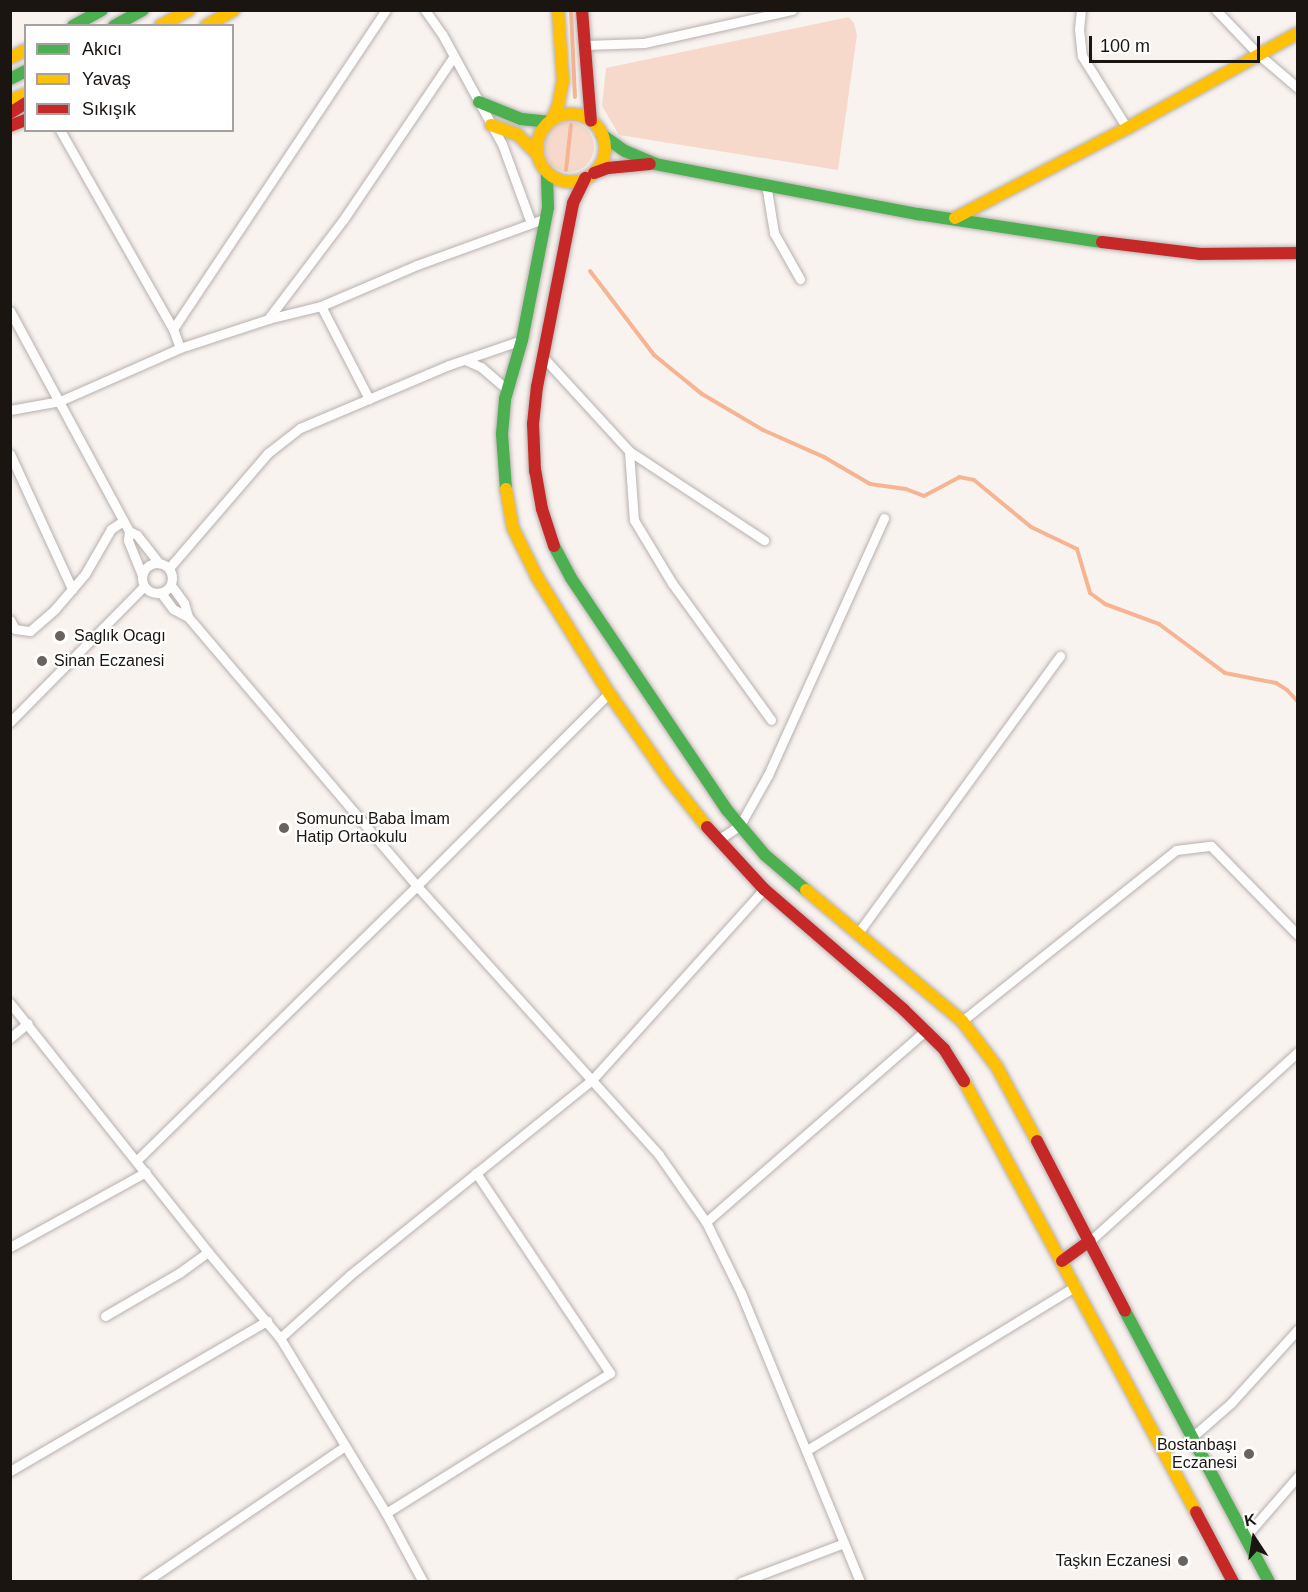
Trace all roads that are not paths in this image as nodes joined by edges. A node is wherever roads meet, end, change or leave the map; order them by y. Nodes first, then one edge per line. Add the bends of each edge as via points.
1 (102, 10) edge
2 (143, 10) edge
3 (189, 10) edge
4 (234, 10) edge
5 (386, 10) edge
6 (425, 10) edge
7 (558, 10) edge
8 (582, 10) edge
9 (792, 10) edge
10 (1081, 10) edge
11 (1216, 10) edge
12 (77, 24) edge
13 (118, 24) edge
14 (164, 24) edge
15 (210, 24) edge
16 (1298, 33) edge
17 (585, 45) junction
18 (24, 51) edge
19 (1258, 54) junction
20 (454, 56) junction
21 (10, 58) edge
22 (24, 72) edge
23 (10, 79) edge
24 (1298, 88) edge
25 (24, 94) edge
26 (10, 101) edge
27 (479, 102) junction
28 (24, 104) edge
29 (10, 112) edge
30 (550, 121) junction
31 (591, 121) junction
32 (491, 125) junction
33 (1127, 128) junction
34 (61, 132) edge
35 (602, 135) junction
36 (537, 154) junction
37 (654, 164) junction
38 (547, 172) junction
39 (589, 176) junction
40 (766, 184) junction
41 (546, 218) junction
42 (954, 218) junction
43 (531, 223) junction
44 (1298, 253) edge
45 (800, 279) dead end
46 (321, 306) junction
47 (10, 311) edge
48 (268, 319) junction
49 (173, 330) junction
50 (522, 340) junction
51 (180, 348) junction
52 (543, 357) junction
53 (465, 360) junction
54 (507, 390) junction
55 (369, 399) junction
56 (60, 401) junction
57 (10, 410) edge
58 (629, 451) junction
59 (10, 454) edge
60 (884, 518) dead end
61 (123, 521) junction
62 (129, 531) junction
63 (764, 540) dead end
64 (159, 563) junction
65 (169, 568) junction
66 (142, 575) junction
67 (171, 585) junction
68 (144, 586) junction
69 (72, 589) junction
70 (161, 593) junction
71 (188, 617) junction
72 (10, 620) edge
73 (1060, 656) dead end
74 (609, 693) junction
75 (771, 720) dead end
76 (10, 722) edge
77 (740, 825) junction
78 (718, 840) junction
79 (417, 886) junction
80 (764, 889) junction
81 (858, 933) junction
82 (1298, 935) edge
83 (10, 1003) edge
84 (962, 1021) junction
85 (28, 1023) junction
86 (925, 1031) junction
87 (10, 1038) edge
88 (1298, 1052) edge
89 (592, 1080) junction
90 (137, 1160) junction
91 (146, 1172) junction
92 (476, 1173) junction
93 (706, 1222) junction
94 (1090, 1241) junction
95 (10, 1247) edge
96 (208, 1252) junction
97 (1062, 1261) junction
98 (1076, 1286) junction
99 (105, 1316) dead end
100 (267, 1321) junction
101 (1298, 1329) edge
102 (280, 1338) junction
103 (1191, 1438) junction
104 (344, 1447) junction
105 (807, 1450) junction
106 (10, 1472) edge
107 (1298, 1476) edge
108 (386, 1513) junction
109 (1245, 1537) junction
110 (844, 1543) junction
111 (145, 1581) edge
112 (423, 1581) edge
113 (741, 1581) edge
114 (860, 1581) edge
115 (1233, 1581) edge
116 (1269, 1581) edge

1 - 12 main road
2 - 13 main road
3 - 14 main road
4 - 15 main road
5 - 49 street
6 - 20 street
7 - 30 main road via 563,81 560,100
8 - 17 main road
9 - 17 street via 644,43
10 - 33 street via 1082,56
11 - 19 street
16 - 19 main road
17 - 31 main road
18 - 21 main road
19 - 24 street
19 - 33 main road
20 - 27 street
20 - 48 street via 343,220
22 - 23 main road
25 - 26 main road
27 - 30 main road via 520,119
27 - 32 street
28 - 29 main road
30 - 31 main road via 574,114
30 - 36 main road via 538,136
31 - 35 main road
32 - 36 main road via 518,135
32 - 43 street via 513,168
33 - 42 main road
34 - 49 street
35 - 37 main road
35 - 39 main road via 604,156
36 - 38 main road
37 - 39 main road via 608,168
37 - 40 main road
38 - 39 main road via 565,181
38 - 41 main road
39 - 52 main road via 573,203
40 - 42 main road
40 - 45 street via 774,233
41 - 43 street
41 - 50 main road
42 - 44 main road via 1163,251
43 - 46 street
46 - 48 street
46 - 55 street
47 - 56 street
48 - 51 street
49 - 51 street
50 - 53 street
50 - 54 main road
51 - 56 street
52 - 58 street
52 - 77 main road via 532,446 542,509 554,546 571,578
53 - 54 street via 481,367
53 - 55 street
54 - 74 main road via 502,472 513,528 537,577
55 - 65 street via 300,428 268,453
56 - 57 street
56 - 61 street
58 - 63 street
58 - 75 street via 634,520 672,583
59 - 69 street
60 - 77 street via 768,775
61 - 62 street
61 - 69 street via 111,529
62 - 64 street
62 - 66 street via 128,540
64 - 65 street
64 - 66 street via 149,565
65 - 67 street
66 - 68 street
67 - 70 street
67 - 71 street via 184,603
68 - 70 street via 151,593
68 - 76 street
69 - 72 street via 30,631 15,628
70 - 71 street via 173,609
71 - 79 street
73 - 81 street
74 - 78 main road via 669,779
74 - 79 street
77 - 78 street
77 - 81 main road via 765,855
78 - 80 main road
79 - 89 street
79 - 90 street
80 - 86 main road
80 - 89 street
81 - 84 main road
82 - 84 street via 1211,846 1176,850
83 - 85 street
84 - 94 main road via 997,1067
85 - 87 street
85 - 90 street
86 - 93 street
86 - 97 main road via 944,1049 964,1081
88 - 94 street
89 - 92 street
89 - 93 street via 658,1155
90 - 91 street
91 - 95 street
91 - 96 street
92 - 102 street via 350,1275
92 - 108 street via 610,1373
93 - 105 street via 741,1293
94 - 97 main road
94 - 103 main road
96 - 99 street
96 - 100 street
97 - 98 main road
98 - 105 street
98 - 115 main road
100 - 102 street
100 - 106 street
101 - 103 street via 1231,1403
102 - 104 street
103 - 109 main road
104 - 108 street
104 - 111 street
105 - 110 street
107 - 109 street
108 - 112 street
109 - 116 main road
110 - 113 street
110 - 114 street

